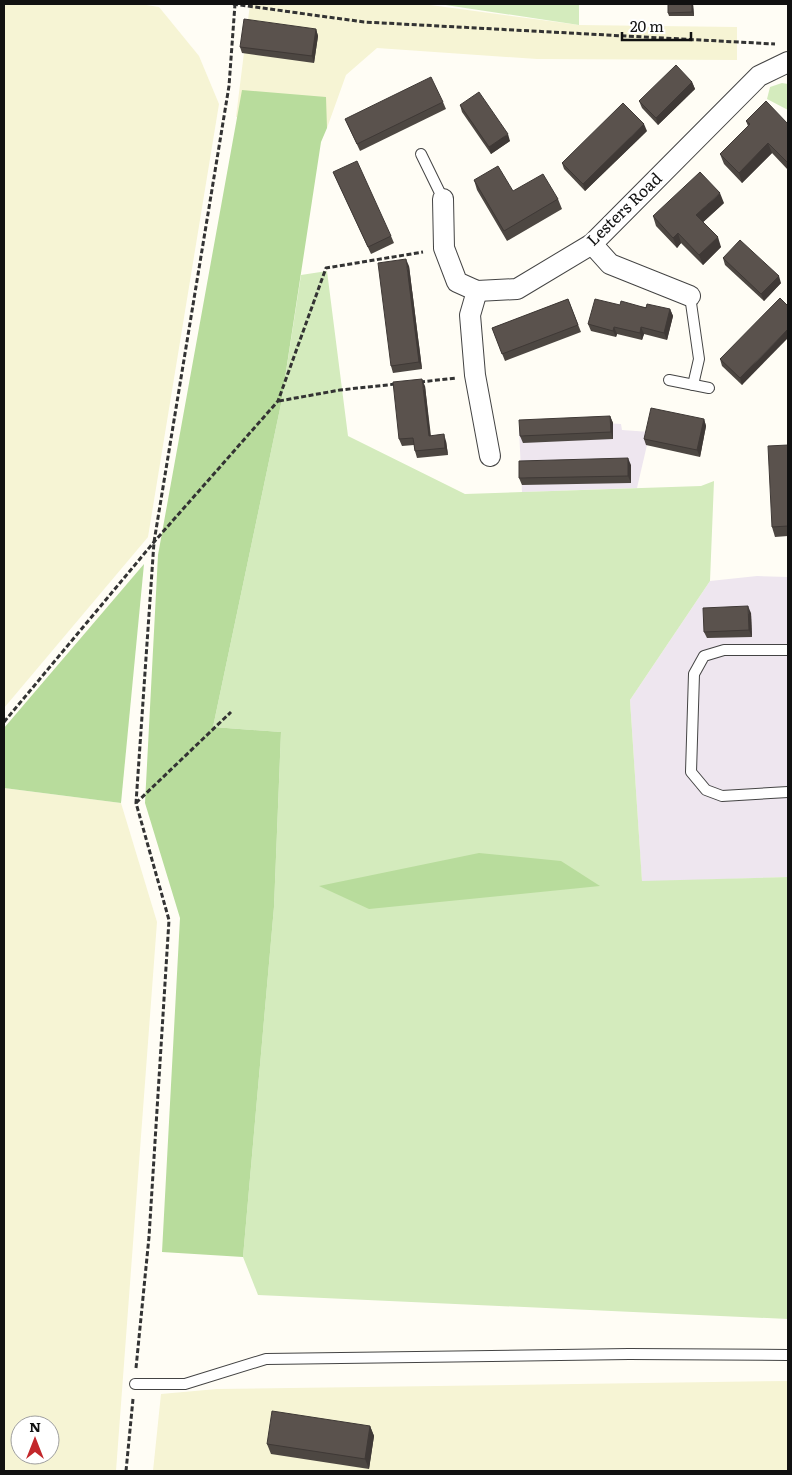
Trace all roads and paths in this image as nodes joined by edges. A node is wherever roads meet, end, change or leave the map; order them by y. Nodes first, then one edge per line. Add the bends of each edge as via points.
1 (234, 4) edge
2 (784, 53) edge
3 (421, 154) dead end
4 (443, 199) joint
5 (592, 244) junction
6 (444, 248) junction
7 (477, 291) junction
8 (690, 296) joint
9 (475, 376) junction
10 (670, 380) dead end
11 (417, 382) edge
12 (398, 384) edge
13 (693, 385) junction
14 (709, 388) dead end
15 (278, 401) junction
16 (490, 456) dead end
17 (154, 542) junction
18 (788, 650) edge
19 (231, 712) dead end
20 (4, 722) edge
21 (788, 792) edge
22 (136, 804) junction
23 (788, 1355) edge
24 (135, 1384) junction
25 (126, 1471) edge

1 - 2 path via 364,22 764,42
1 - 17 path via 226,104
2 - 5 street, Lesters Road
3 - 4 lane
4 - 6 street
5 - 7 street, Lesters Road via 517,289
5 - 8 street via 610,264
6 - 7 street via 457,282
6 - 15 path via 326,268
7 - 9 street via 470,315
8 - 13 lane via 699,359
9 - 11 path
9 - 16 street
10 - 13 lane
12 - 15 path
13 - 14 lane
15 - 17 path
17 - 20 path
17 - 22 path
18 - 21 lane via 724,650 704,656 694,674 691,772 706,790 722,796
19 - 22 path
22 - 24 path via 170,920 149,1237
23 - 24 lane via 266,1359 185,1384
24 - 25 path

